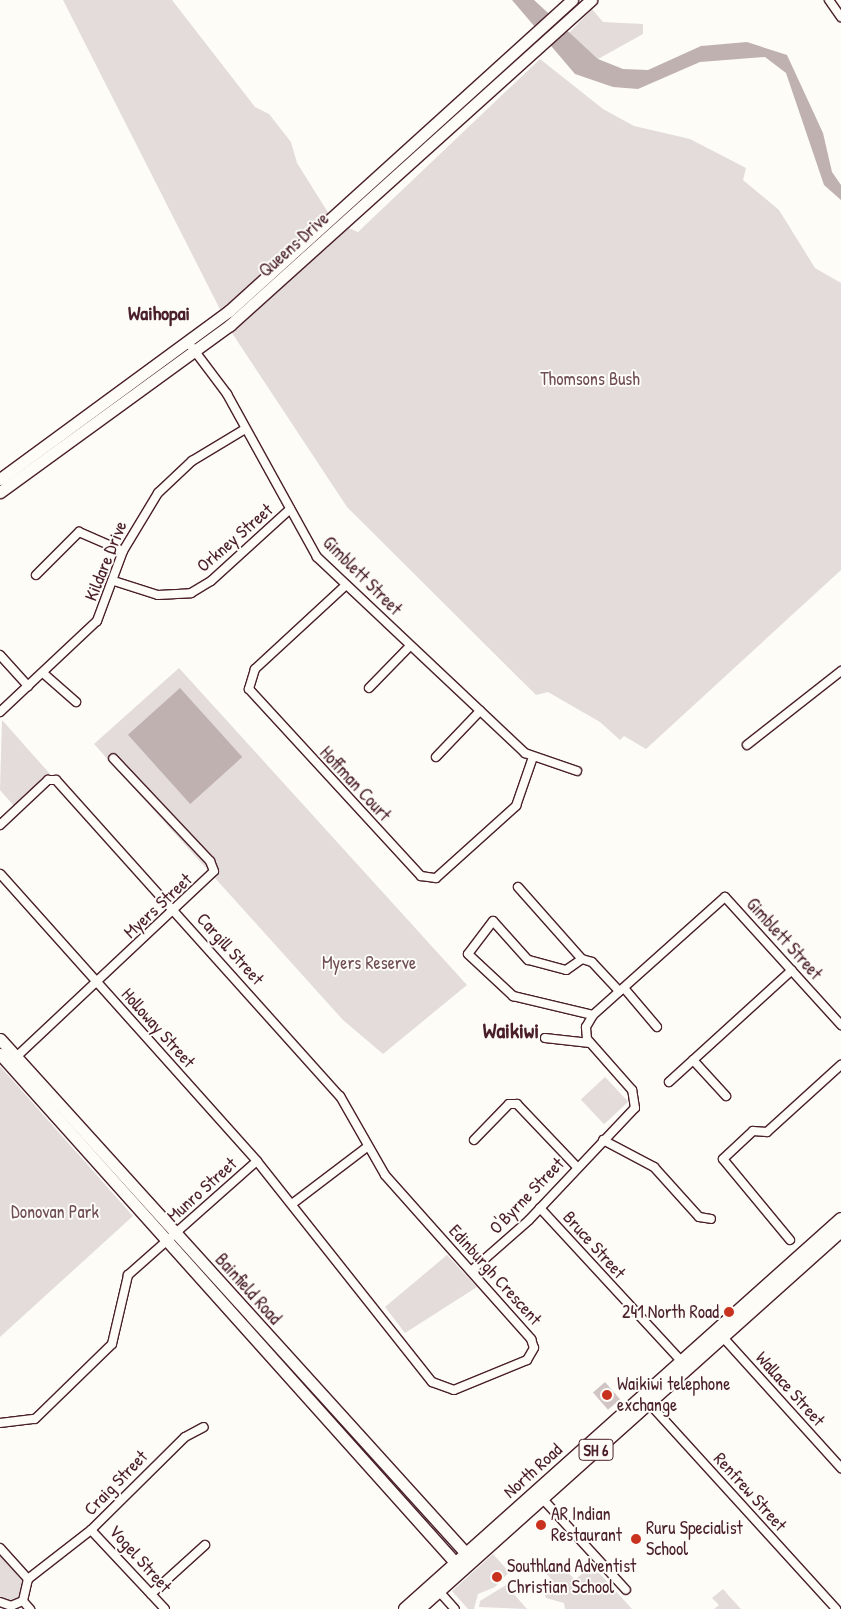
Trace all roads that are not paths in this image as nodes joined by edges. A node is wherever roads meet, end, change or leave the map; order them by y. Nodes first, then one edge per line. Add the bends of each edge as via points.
1 (572, 0) edge
2 (591, 0) edge
3 (830, 0) edge
4 (841, 17) edge
5 (427, 142) junction
6 (192, 346) junction
7 (245, 429) junction
8 (0, 478) edge
9 (0, 492) edge
10 (290, 510) junction
11 (123, 551) junction
12 (36, 575) dead end
13 (114, 581) junction
14 (346, 585) junction
15 (410, 646) junction
16 (0, 656) edge
17 (841, 671) edge
18 (43, 673) junction
19 (28, 686) junction
20 (369, 688) dead end
21 (76, 702) dead end
22 (480, 711) junction
23 (0, 712) edge
24 (747, 745) dead end
25 (533, 757) junction
26 (113, 758) dead end
27 (436, 758) dead end
28 (577, 771) dead end
29 (0, 825) edge
30 (0, 874) edge
31 (518, 887) dead end
32 (175, 910) junction
33 (582, 959) junction
34 (792, 970) junction
35 (98, 983) junction
36 (621, 990) junction
37 (593, 1015) junction
38 (841, 1025) edge
39 (657, 1027) dead end
40 (545, 1038) dead end
41 (0, 1039) edge
42 (590, 1043) junction
43 (0, 1054) edge
44 (12, 1060) junction
45 (693, 1060) junction
46 (841, 1066) edge
47 (669, 1082) dead end
48 (726, 1096) dead end
49 (474, 1140) dead end
50 (603, 1140) junction
51 (367, 1147) junction
52 (257, 1161) junction
53 (577, 1167) junction
54 (292, 1204) junction
55 (540, 1208) junction
56 (711, 1219) dead end
57 (840, 1225) edge
58 (171, 1237) junction
59 (790, 1240) dead end
60 (471, 1271) junction
61 (720, 1334) junction
62 (684, 1365) junction
63 (646, 1399) junction
64 (0, 1423) edge
65 (204, 1427) dead end
66 (366, 1453) junction
67 (841, 1468) edge
68 (539, 1495) junction
69 (438, 1522) junction
70 (91, 1530) junction
71 (429, 1530) junction
72 (205, 1545) dead end
73 (0, 1548) edge
74 (469, 1558) junction
75 (459, 1566) junction
76 (28, 1579) junction
77 (436, 1587) junction
78 (626, 1590) dead end
79 (151, 1594) junction
80 (23, 1601) junction
81 (0, 1602) edge
82 (30, 1609) edge
83 (165, 1609) edge
84 (405, 1609) edge
85 (419, 1609) edge
86 (455, 1609) edge
87 (836, 1609) edge

1 - 5 main road, Queens Drive via 532,34
2 - 5 main road, Queens Drive
3 - 4 street
5 - 6 main road, Queens Drive
6 - 7 street, Gimblett Street via 227,394
6 - 8 main road, Queens Drive
6 - 9 main road, Queens Drive
7 - 10 street, Gimblett Street
7 - 11 street, Kildare Drive via 192,461 158,493
10 - 13 street, Orkney Street via 212,581 191,593 158,595
10 - 14 street, Gimblett Street via 317,557
11 - 12 street via 80,532
11 - 13 street, Kildare Drive
13 - 18 street, Kildare Drive via 97,621
14 - 15 street, Gimblett Street
14 - 25 street, Hoffman Court via 255,669 249,689 416,872 426,879 436,878 516,806
15 - 20 street
15 - 22 street, Gimblett Street
16 - 19 street
17 - 24 street
18 - 19 street, Kildare Drive
18 - 21 street
19 - 23 street, Kildare Drive
22 - 25 street, Gimblett Street
22 - 27 street
25 - 28 street, Gimblett Street
26 - 32 street, Myers Street via 213,866 211,877
29 - 32 street, Cargill Street via 48,780 56,780
30 - 35 street, Holloway Street
31 - 33 street
32 - 35 street, Myers Street
32 - 51 street, Cargill Street via 340,1096
33 - 36 street via 592,962
33 - 37 street via 566,970 528,960 493,922 468,954 513,996
34 - 36 street, Gimblett Street via 725,897
34 - 38 street, Gimblett Street
34 - 45 street
35 - 44 street, Myers Street
35 - 52 street, Holloway Street
36 - 37 street
36 - 39 street
37 - 42 street via 586,1027
40 - 42 street
41 - 44 main road, Bainfield Road
42 - 50 street, O'Byrne Street via 632,1090 637,1102
43 - 44 main road, Bainfield Road
44 - 58 main road, Bainfield Road
45 - 47 street
45 - 48 street
46 - 59 street via 770,1129 753,1131 724,1164
49 - 53 street via 513,1102
50 - 53 street, O'Byrne Street
50 - 56 street via 654,1167 699,1217
51 - 54 street
51 - 60 street, Edinburgh Crescent via 385,1175
52 - 54 street, Holloway Street
52 - 58 street, Munro Street
53 - 55 street, O'Byrne Street
54 - 60 street, Edinburgh Crescent via 432,1382 449,1390 524,1362 534,1348 526,1331
55 - 60 street, O'Byrne Street
55 - 62 street, Bruce Street
57 - 61 main road, North Road / SH 6
58 - 64 street, Munro Street via 128,1275 112,1344 34,1418
58 - 66 main road, Bainfield Road
61 - 62 main road, North Road / SH 6
61 - 67 street, Wallace Street
62 - 63 main road, North Road / SH 6
63 - 68 main road, North Road / SH 6
63 - 87 street, Renfrew Street
65 - 70 street, Craig Street via 159,1460
66 - 69 main road, Bainfield Road
66 - 71 main road, Bainfield Road
68 - 74 main road, North Road / SH 6
68 - 78 street
69 - 71 main road
69 - 74 main road, Bainfield Road
70 - 76 street, Craig Street
70 - 79 street, Vogel Street
71 - 75 main road, Bainfield Road
72 - 79 street
73 - 76 street
74 - 75 main road, North Road / SH 6
75 - 77 main road, North Road / SH 6
76 - 80 street
77 - 84 main road, North Road / SH 6
77 - 85 main road, North Road / SH 6
77 - 86 street
79 - 83 street, Vogel Street
80 - 81 street via 11,1606
80 - 82 street

